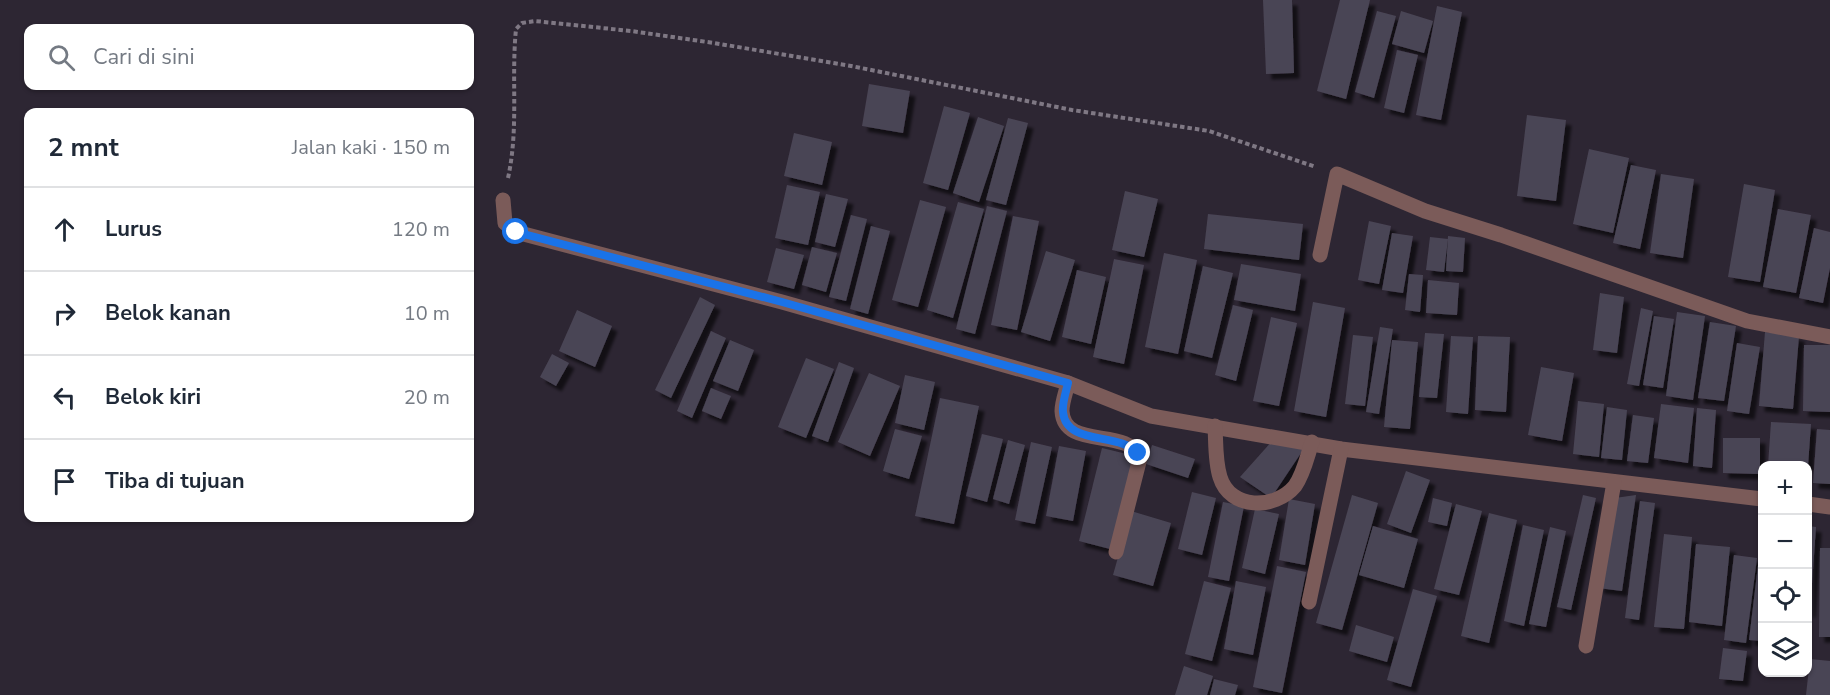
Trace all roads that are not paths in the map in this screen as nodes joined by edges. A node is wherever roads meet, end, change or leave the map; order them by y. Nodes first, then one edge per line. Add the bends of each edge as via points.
1 (502, 200) road end
2 (1320, 255) dead end
3 (1830, 337) edge
4 (1068, 383) junction
5 (1215, 426) junction
6 (1312, 442) junction
7 (1341, 448) junction
8 (1614, 482) junction
9 (1758, 499) edge
10 (1812, 505) edge
11 (1830, 507) edge
12 (1116, 552) dead end
13 (1309, 602) dead end
14 (1586, 646) dead end

1 - 4 street via 505,223 516,232
2 - 3 street via 1337,174 1425,211 1747,321
4 - 5 street via 1151,416
4 - 12 street via 1062,410 1069,428 1124,443 1136,450 1140,458
5 - 6 street
5 - 6 street via 1220,478 1230,495 1241,502 1264,503 1284,496 1301,476
6 - 7 street
7 - 8 street
7 - 13 street
8 - 9 street
8 - 14 street
10 - 11 street

